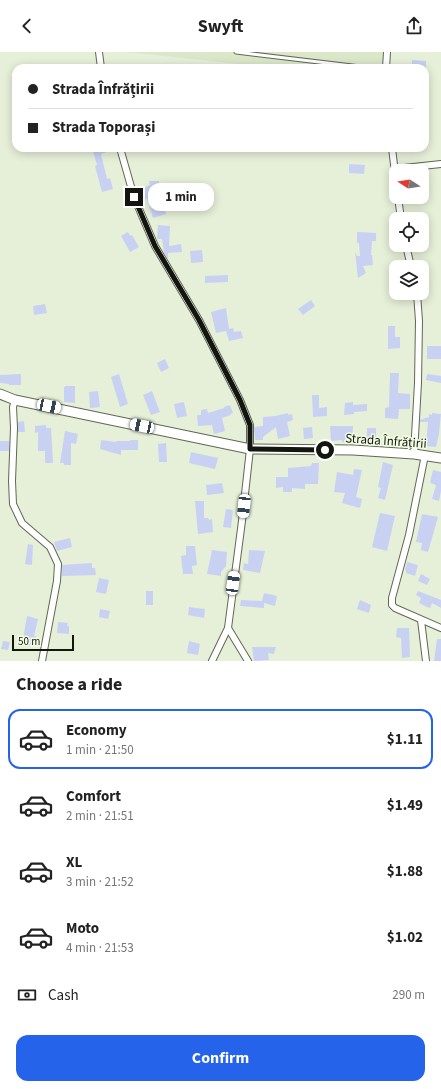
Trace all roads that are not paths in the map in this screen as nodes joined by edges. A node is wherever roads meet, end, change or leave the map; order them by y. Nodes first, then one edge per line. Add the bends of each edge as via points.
1 (99, 52) edge
2 (236, 52) edge
3 (387, 52) edge
4 (100, 64) edge
5 (336, 64) edge
6 (386, 64) edge
7 (121, 152) edge
8 (392, 152) edge
9 (394, 164) edge
10 (441, 164) edge
11 (429, 165) edge
12 (418, 300) edge
13 (0, 394) edge
14 (15, 400) junction
15 (250, 449) junction
16 (414, 454) junction
17 (425, 455) junction
18 (441, 458) edge
19 (421, 620) junction
20 (228, 628) junction
21 (441, 628) edge
22 (42, 661) edge
23 (212, 661) edge
24 (248, 661) edge
25 (426, 661) edge

1 - 4 street
2 - 5 lane
3 - 6 street
7 - 15 street via 134,197 155,246 199,320 240,400 250,425
8 - 9 street
10 - 11 street
12 - 16 street via 420,321
13 - 14 main road, Strada Înfrățirii
14 - 15 main road, Strada Înfrățirii
14 - 22 street via 13,504 22,523 50,548 58,564
15 - 16 main road, Strada Înfrățirii via 353,450
15 - 20 street
16 - 17 main road, Strada Înfrățirii
17 - 18 main road, Strada Înfrățirii
17 - 19 street via 409,535 392,598 392,605 395,608
19 - 21 street
19 - 25 street
20 - 23 street
20 - 24 street

